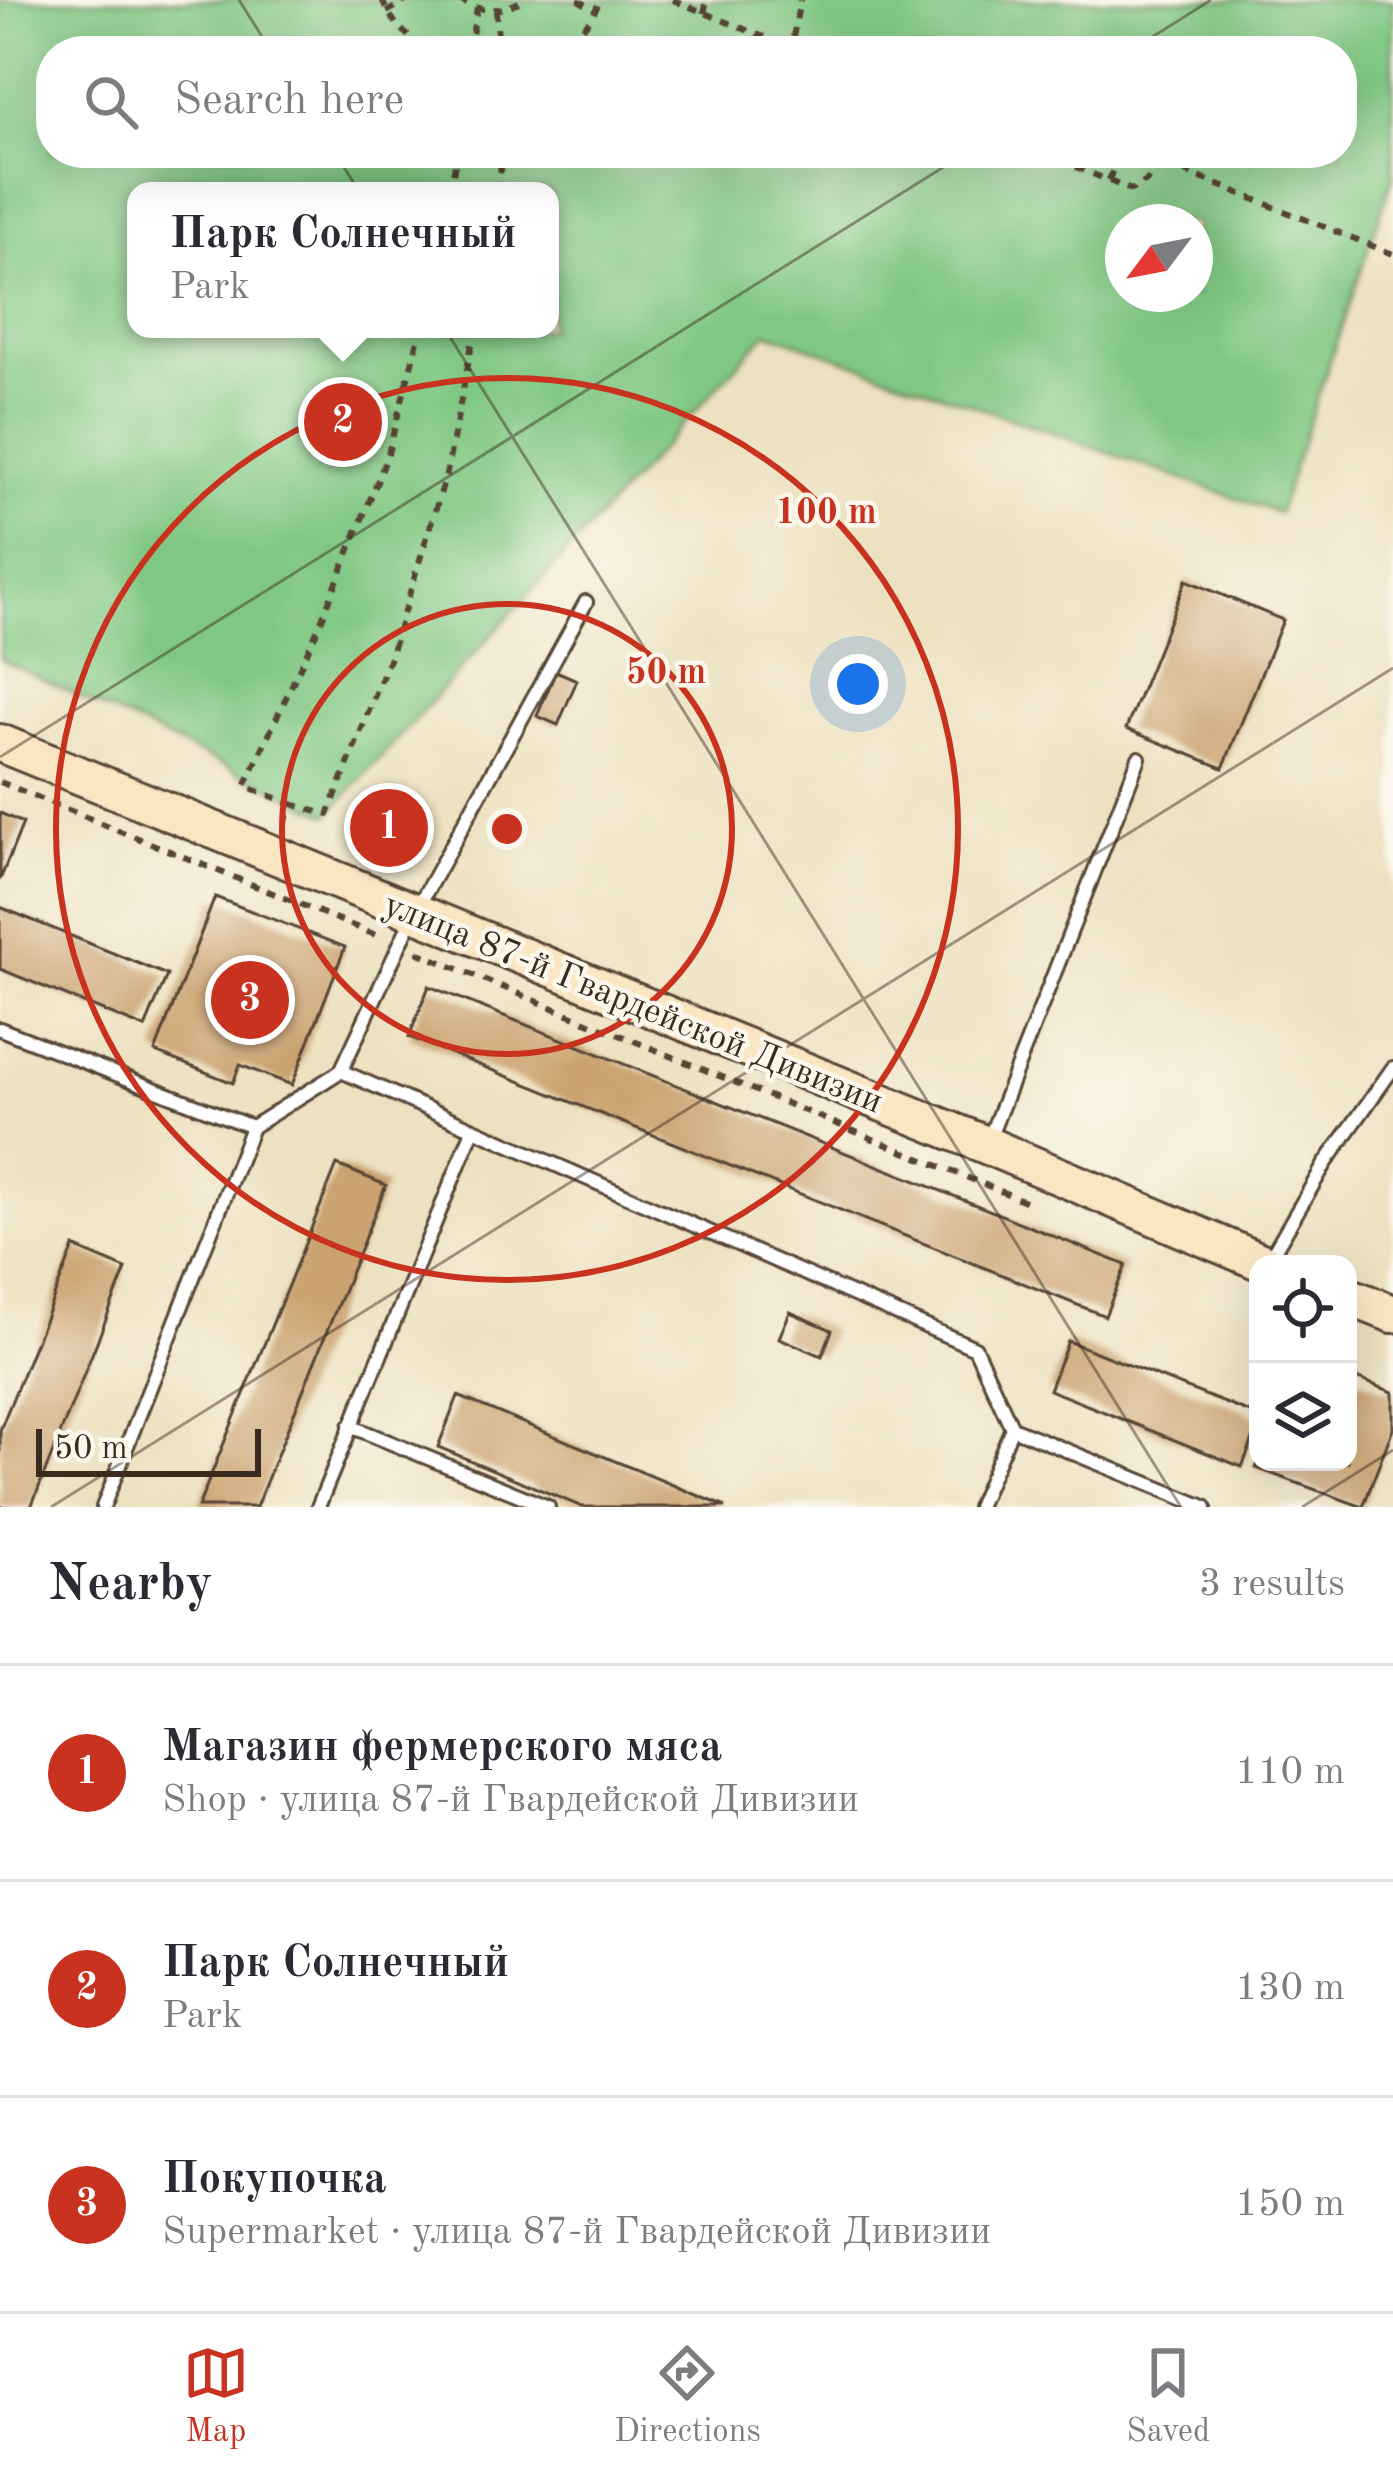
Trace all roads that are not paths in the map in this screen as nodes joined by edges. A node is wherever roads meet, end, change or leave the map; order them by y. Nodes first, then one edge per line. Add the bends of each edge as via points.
1 (586, 602) dead end
2 (0, 743) edge
3 (1139, 758) dead end
4 (407, 928) junction
5 (0, 1029) edge
6 (1393, 1068) edge
7 (341, 1072) junction
8 (252, 1127) junction
9 (472, 1130) junction
10 (986, 1145) junction
11 (1271, 1255) edge
12 (1249, 1257) edge
13 (1357, 1300) edge
14 (1393, 1314) edge
15 (350, 1426) junction
16 (1012, 1428) junction
17 (103, 1507) edge
18 (318, 1507) edge
19 (548, 1507) edge
20 (978, 1507) edge
21 (1205, 1507) edge

1 - 4 lane
2 - 4 street, улица 87-й Гвардейской Дивизии via 272,853
3 - 10 lane
4 - 7 lane
4 - 10 street, улица 87-й Гвардейской Дивизии
5 - 8 lane
6 - 11 lane
7 - 8 lane
7 - 9 lane
8 - 17 lane
9 - 15 lane
9 - 16 lane via 975,1348
10 - 12 street, улица 87-й Гвардейской Дивизии
13 - 14 street
15 - 18 lane
15 - 19 lane
16 - 20 lane
16 - 21 lane

